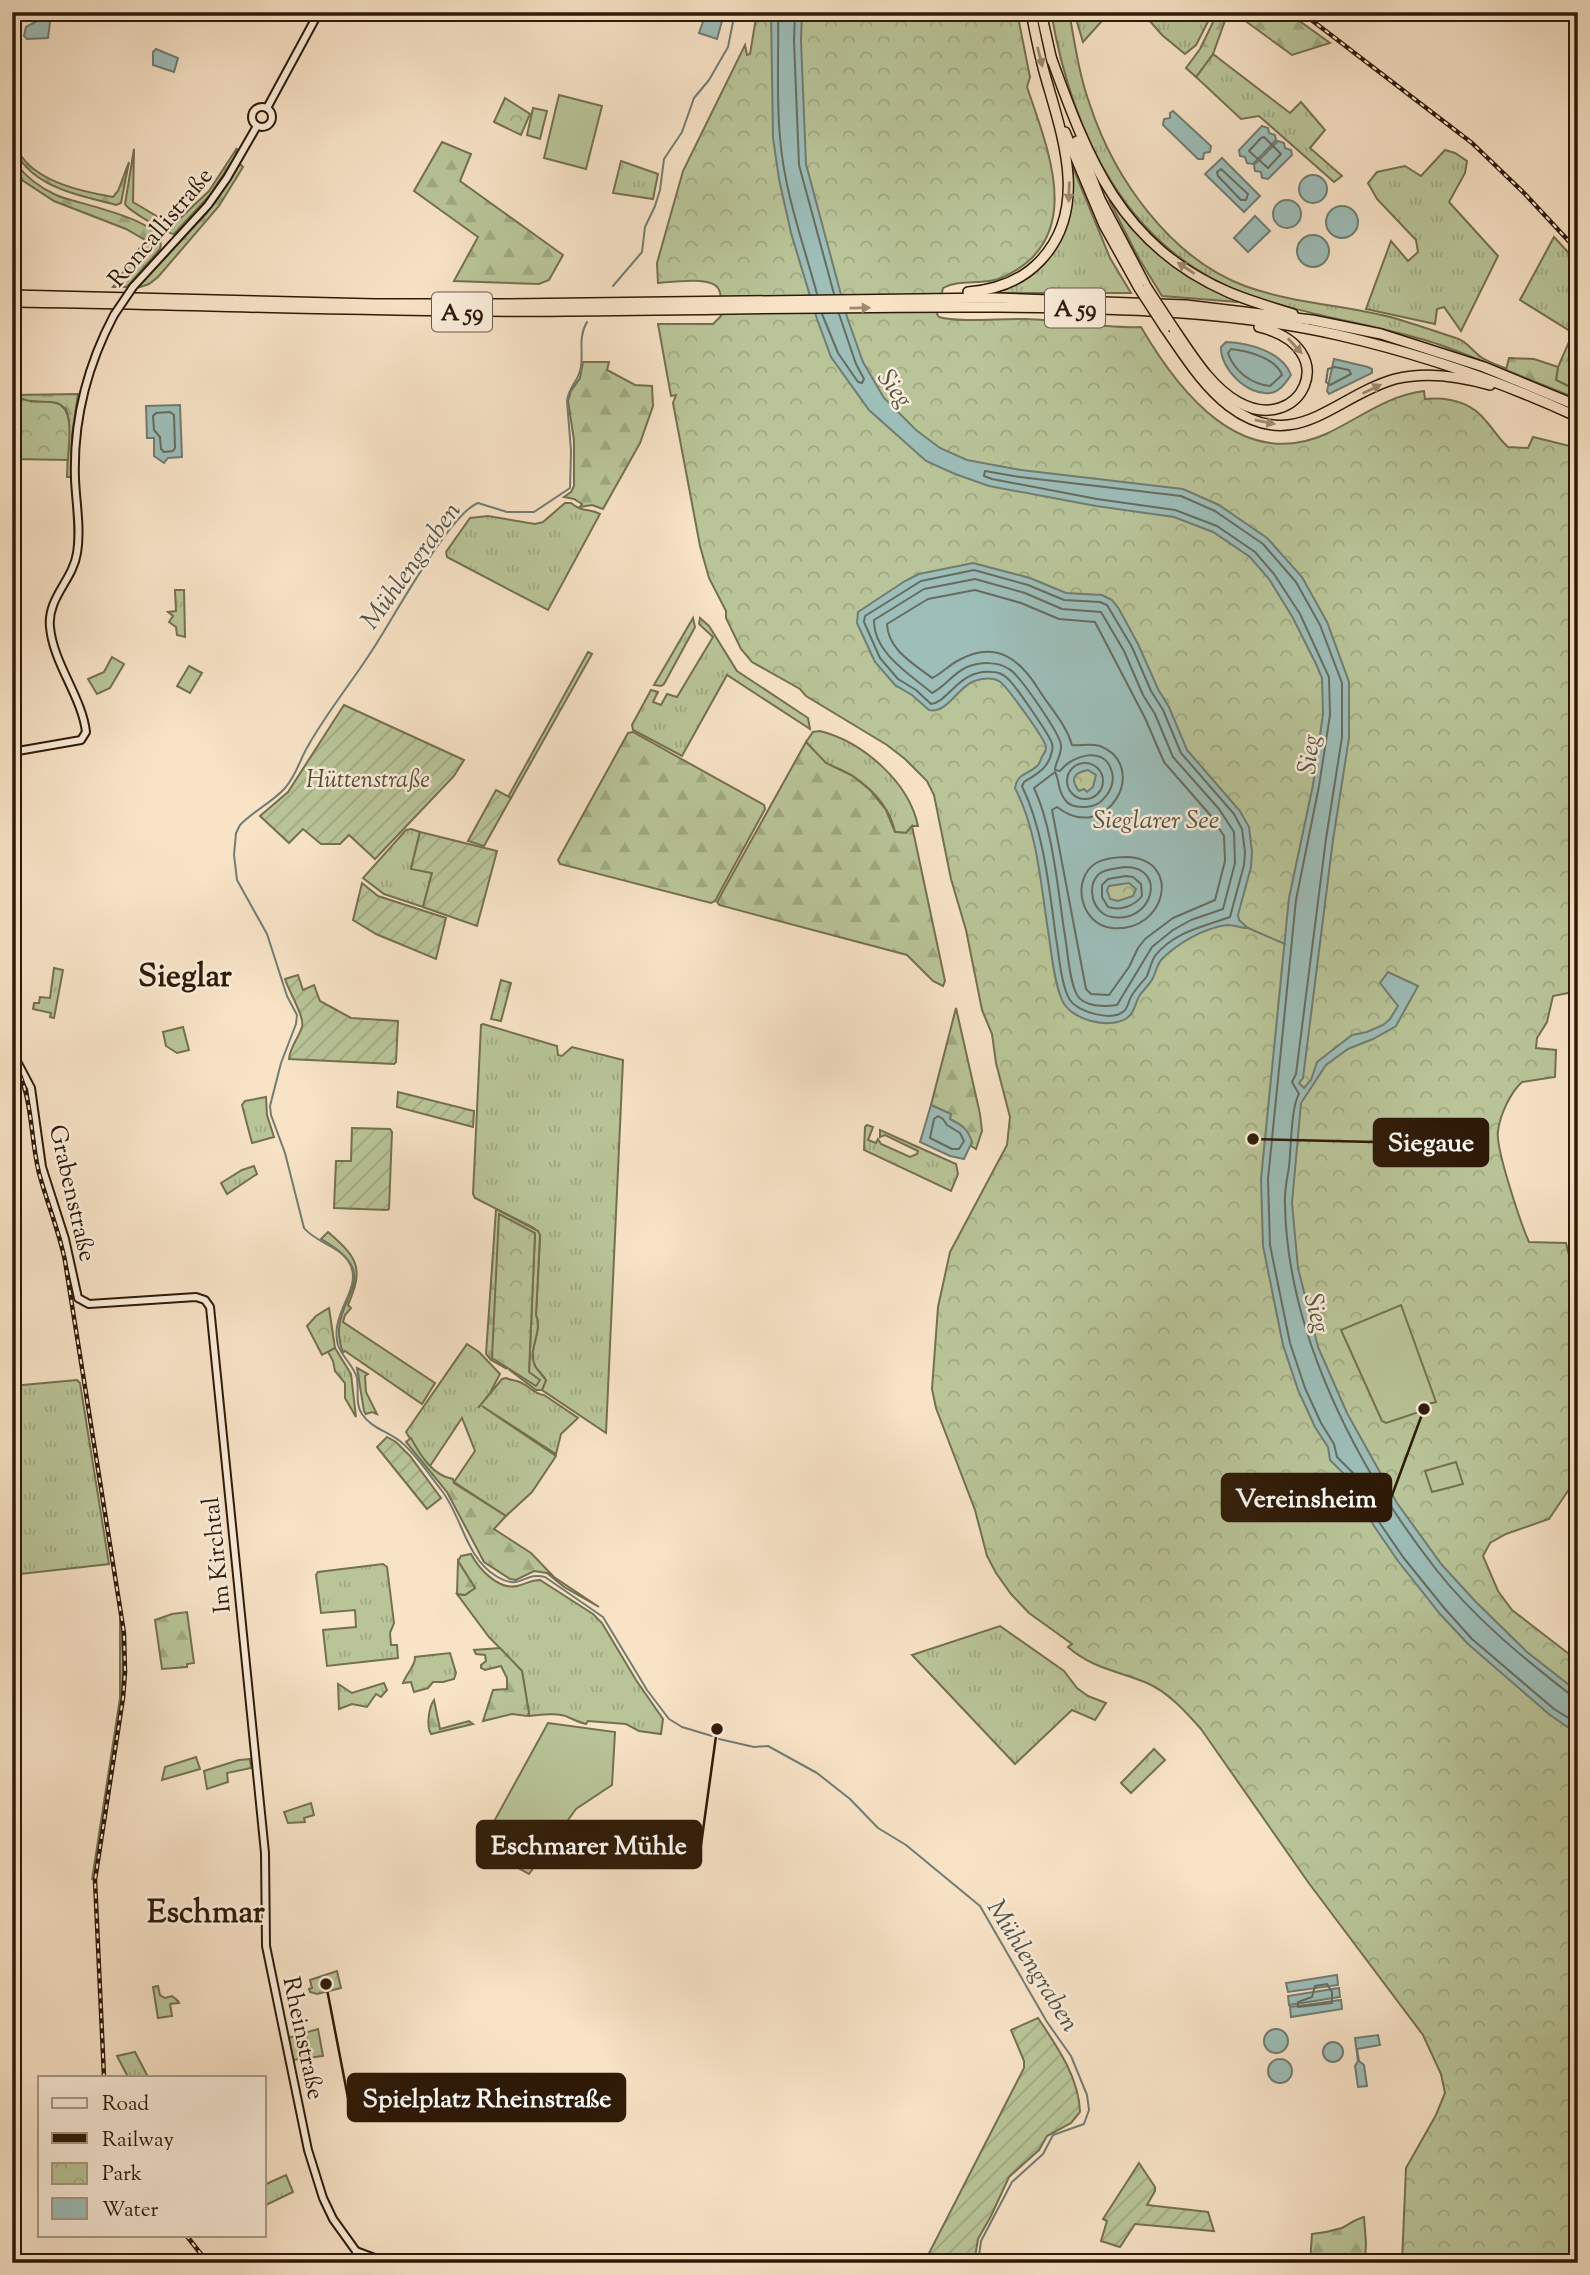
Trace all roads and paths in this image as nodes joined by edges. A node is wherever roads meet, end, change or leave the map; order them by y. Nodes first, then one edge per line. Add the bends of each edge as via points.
1 (17, 12) edge
2 (319, 12) edge
3 (1031, 12) edge
4 (1041, 12) edge
5 (12, 15) edge
6 (1051, 57) junction
7 (1053, 101) junction
8 (267, 108) junction
9 (257, 126) junction
10 (1143, 288) junction
11 (12, 295) edge
12 (941, 300) junction
13 (12, 302) edge
14 (718, 305) junction
15 (1209, 317) junction
16 (1312, 320) junction
17 (1169, 328) junction
18 (1545, 402) junction
19 (1578, 406) edge
20 (1578, 417) edge
21 (12, 752) edge
22 (12, 1052) edge
23 (205, 1300) joint
24 (260, 1808) joint
25 (357, 2258) edge
26 (388, 2263) edge

1 - 5 street
2 - 8 street
3 -> 7 highway
4 - 6 highway
6 - 10 highway via 1081,153
16 -> 6 highway via 1226,291 1189,270 1144,235 1093,164
7 - 10 highway via 1089,194
7 -> 12 highway via 1069,191 1054,243 1035,265 1008,283
8 - 9 street via 260,107 252,114
8 - 9 street via 271,122 265,128
9 - 21 street, Roncallistraße, bridge via 208,205 133,287 114,315 91,367 79,415 76,557 49,618 53,643 86,727 84,737
10 - 17 highway, bridge
11 - 14 highway, A 59 via 375,304
14 -> 12 highway, A 59
12 - 14 highway, A 59
12 - 15 highway, A 59
12 - 16 highway, A 59 via 1136,302
13 - 14 highway, A 59 via 387,312
15 -> 17 highway via 1267,329 1294,343 1307,367 1300,395 1269,410 1238,402 1211,379
15 - 18 highway, A 59 via 1322,332 1427,358
16 - 19 highway, A 59 via 1445,353
17 -> 18 highway, A 59 via 1220,399 1268,424 1312,420 1376,386 1437,374 1471,379
18 - 20 highway, A 59
22 - 23 street, Grabenstraße via 31,1088 42,1167 78,1298 85,1303
23 - 24 street, Im Kirchtal via 212,1317
24 - 25 street, Rheinstraße via 267,1882 266,1946 291,2073 323,2198
25 - 26 street via 374,2257

